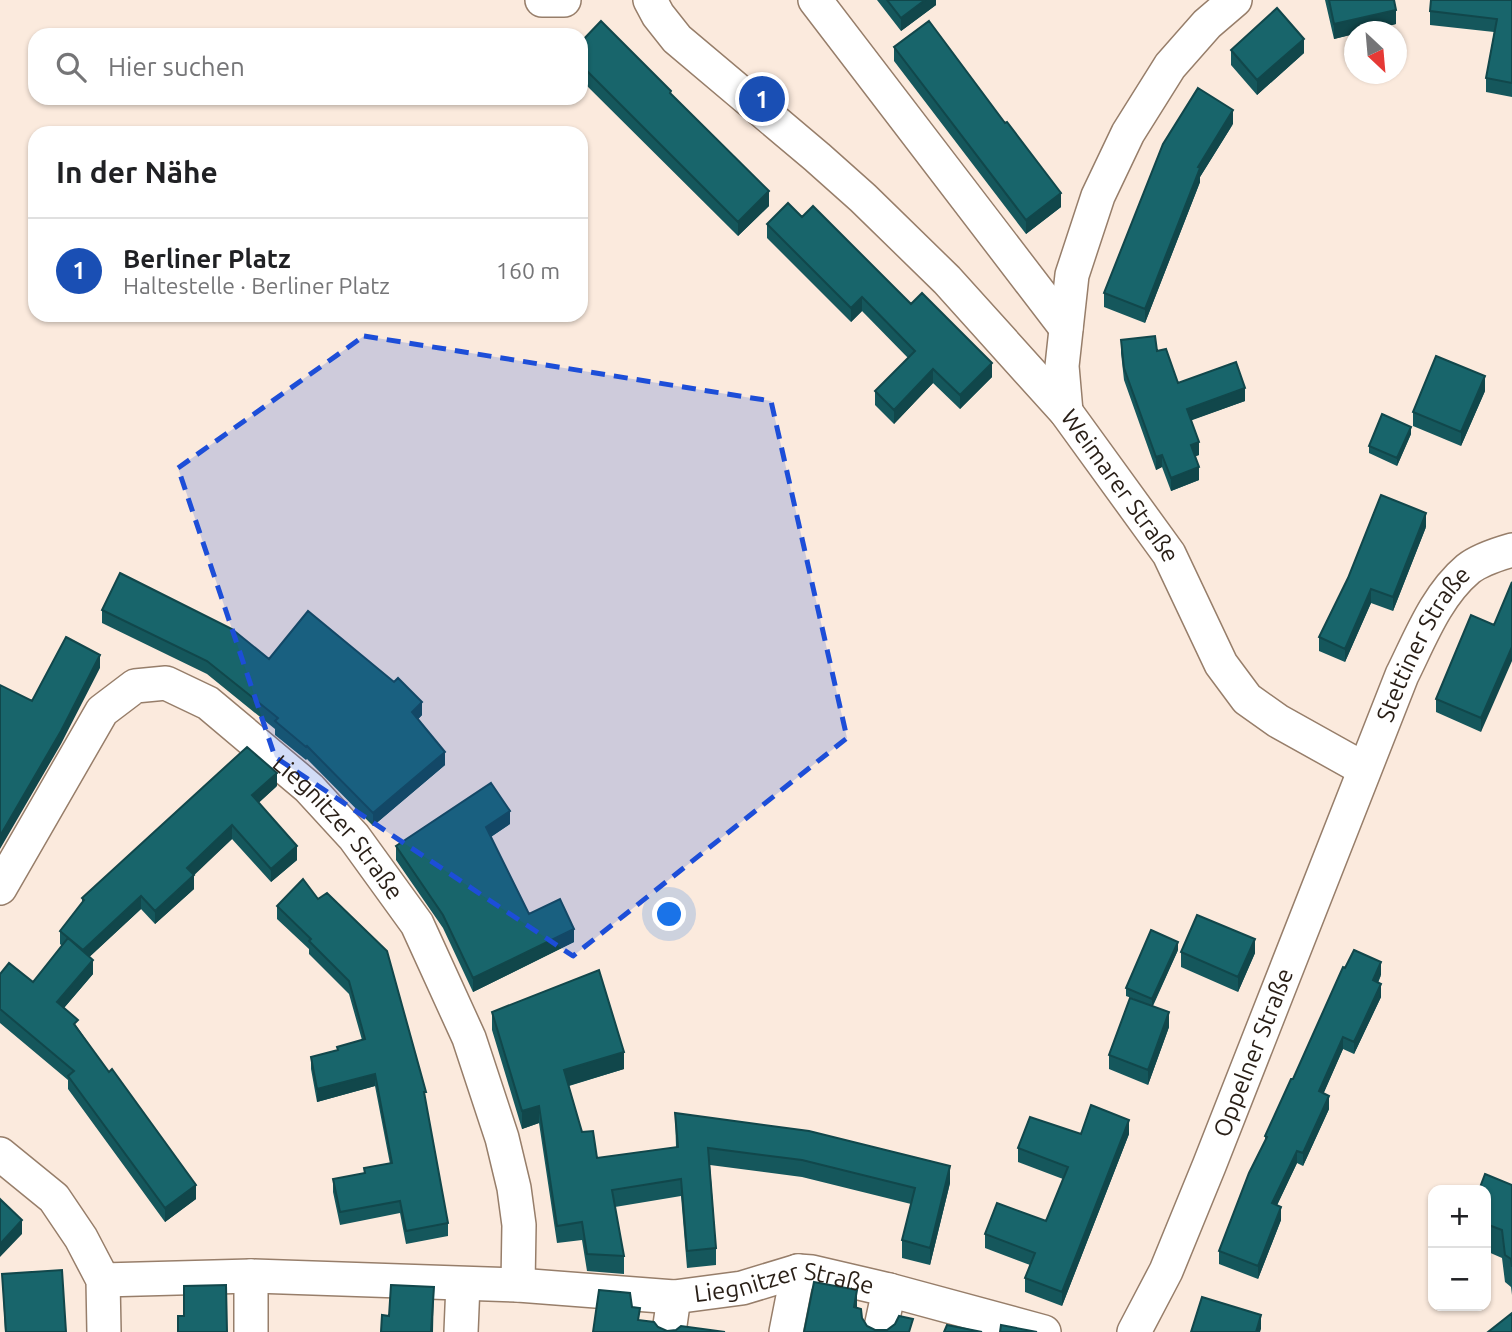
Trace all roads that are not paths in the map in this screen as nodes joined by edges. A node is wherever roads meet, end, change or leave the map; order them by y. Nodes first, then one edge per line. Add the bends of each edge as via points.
1 (542, 0) edge
2 (565, 0) edge
3 (650, 0) edge
4 (815, 0) edge
5 (1235, 0) edge
6 (1066, 328) junction
7 (1066, 412) junction
8 (1512, 550) edge
9 (1364, 769) junction
10 (0, 888) edge
11 (0, 1154) edge
12 (798, 1271) junction
13 (251, 1276) junction
14 (103, 1280) junction
15 (463, 1284) junction
16 (518, 1285) junction
17 (889, 1290) junction
18 (674, 1297) junction
19 (989, 1325) edge
20 (104, 1332) edge
21 (251, 1332) edge
22 (461, 1332) edge
23 (669, 1332) edge
24 (786, 1332) edge
25 (880, 1332) edge
26 (1044, 1332) edge
27 (1134, 1332) edge

1 - 2 street
3 - 7 street via 677,38 827,165 947,280
4 - 6 street
5 - 6 street, Weimarer Straße via 1170,66 1128,133 1098,195 1076,262
6 - 7 street, Weimarer Straße via 1062,366
7 - 9 street, Weimarer Straße via 1169,554 1222,664 1247,699
8 - 9 street, Stettiner Straße via 1469,568 1447,592 1402,674
9 - 27 street, Oppelner Straße via 1209,1166 1166,1271
10 - 16 street, Liegnitzer Straße via 102,711 135,686 166,683 208,703 309,789 354,837 417,924 468,1038 502,1138 519,1224
11 - 14 street via 54,1198
12 - 17 street, Liegnitzer Straße
12 - 18 street, Liegnitzer Straße via 741,1288
12 - 24 street
13 - 14 street, Liegnitzer Straße
13 - 15 street, Liegnitzer Straße
13 - 21 street
14 - 20 street
15 - 16 street, Liegnitzer Straße
15 - 22 street
16 - 18 street, Liegnitzer Straße
17 - 19 street, Liegnitzer Straße
17 - 25 street
18 - 23 street
19 - 26 street, Liegnitzer Straße

